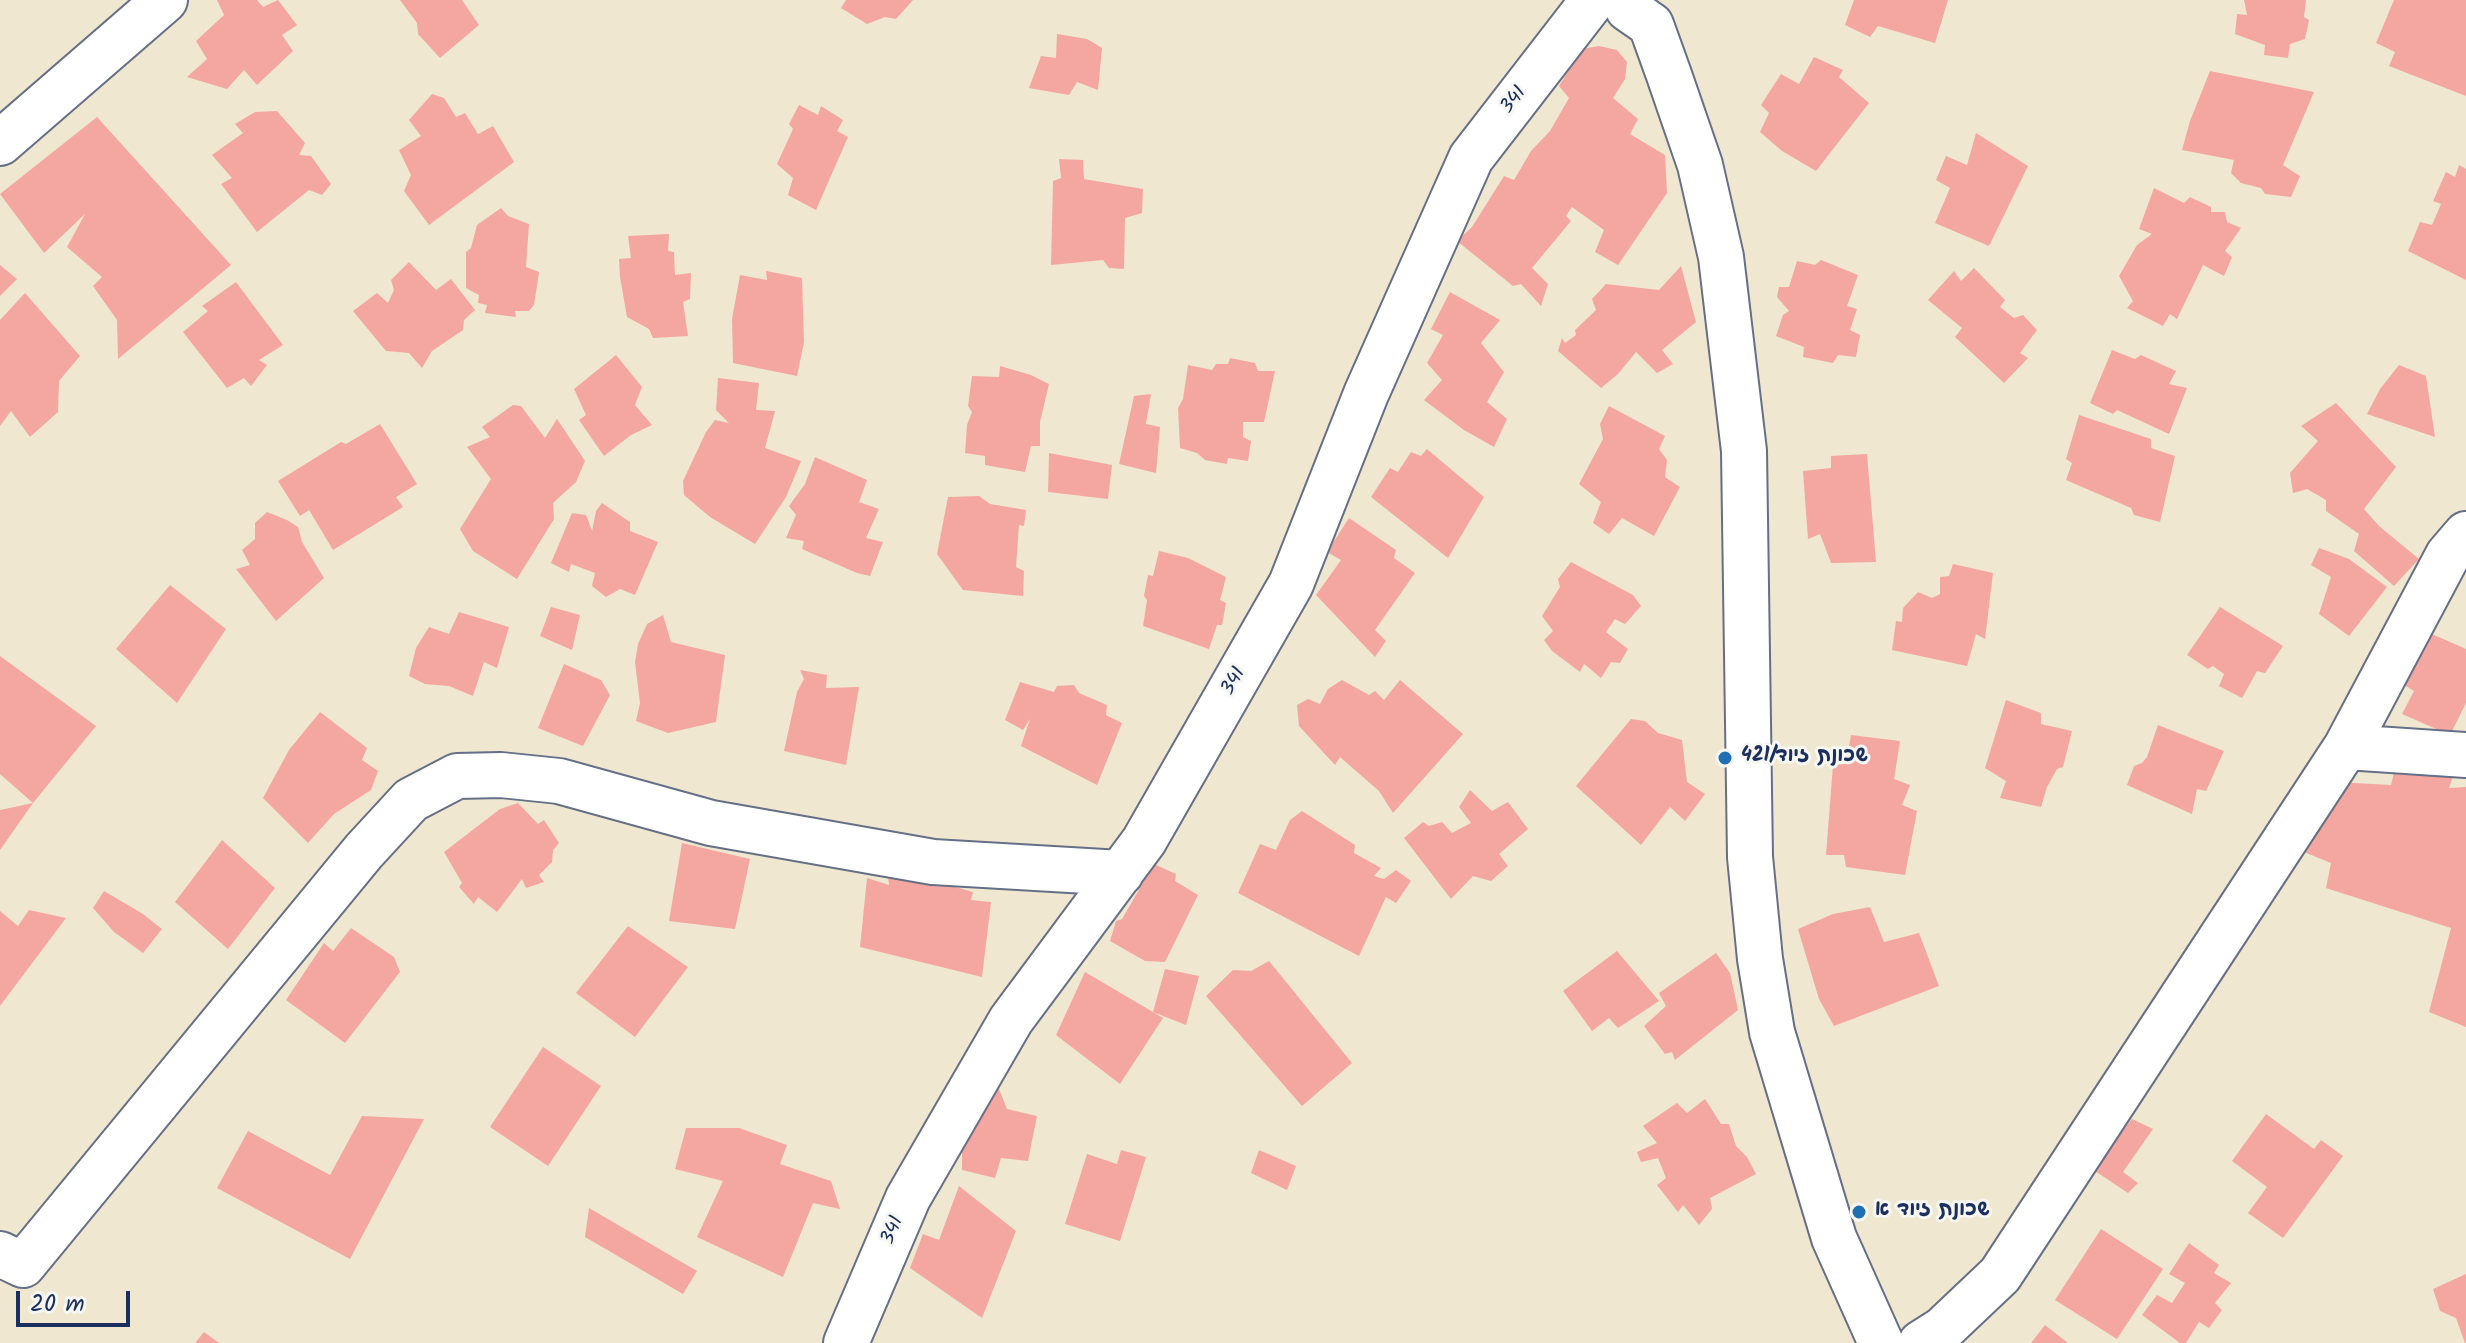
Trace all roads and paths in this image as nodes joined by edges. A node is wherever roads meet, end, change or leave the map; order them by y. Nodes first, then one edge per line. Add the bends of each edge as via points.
1 (119, 0) edge
2 (165, 0) edge
3 (1610, 3) edge
4 (0, 103) edge
5 (0, 143) edge
6 (2466, 534) edge
7 (2346, 747) junction
8 (2466, 755) edge
9 (1121, 873) junction
10 (0, 1254) edge
11 (846, 1343) edge
12 (1881, 1343) edge
13 (1921, 1343) edge

1 - 4 street
2 - 5 street
3 - 9 street, 341 via 1471,158 1366,394 1291,584
3 - 12 street via 1651,25 1700,165 1723,272 1744,451 1750,857 1760,959 1772,1032 1834,1238
6 - 7 street via 2448,555
7 - 8 street
7 - 13 street via 2000,1275
9 - 10 street via 933,862 711,823 559,781 457,776 411,800 364,851 23,1265
9 - 11 street, 341 via 1003,1034 908,1198

